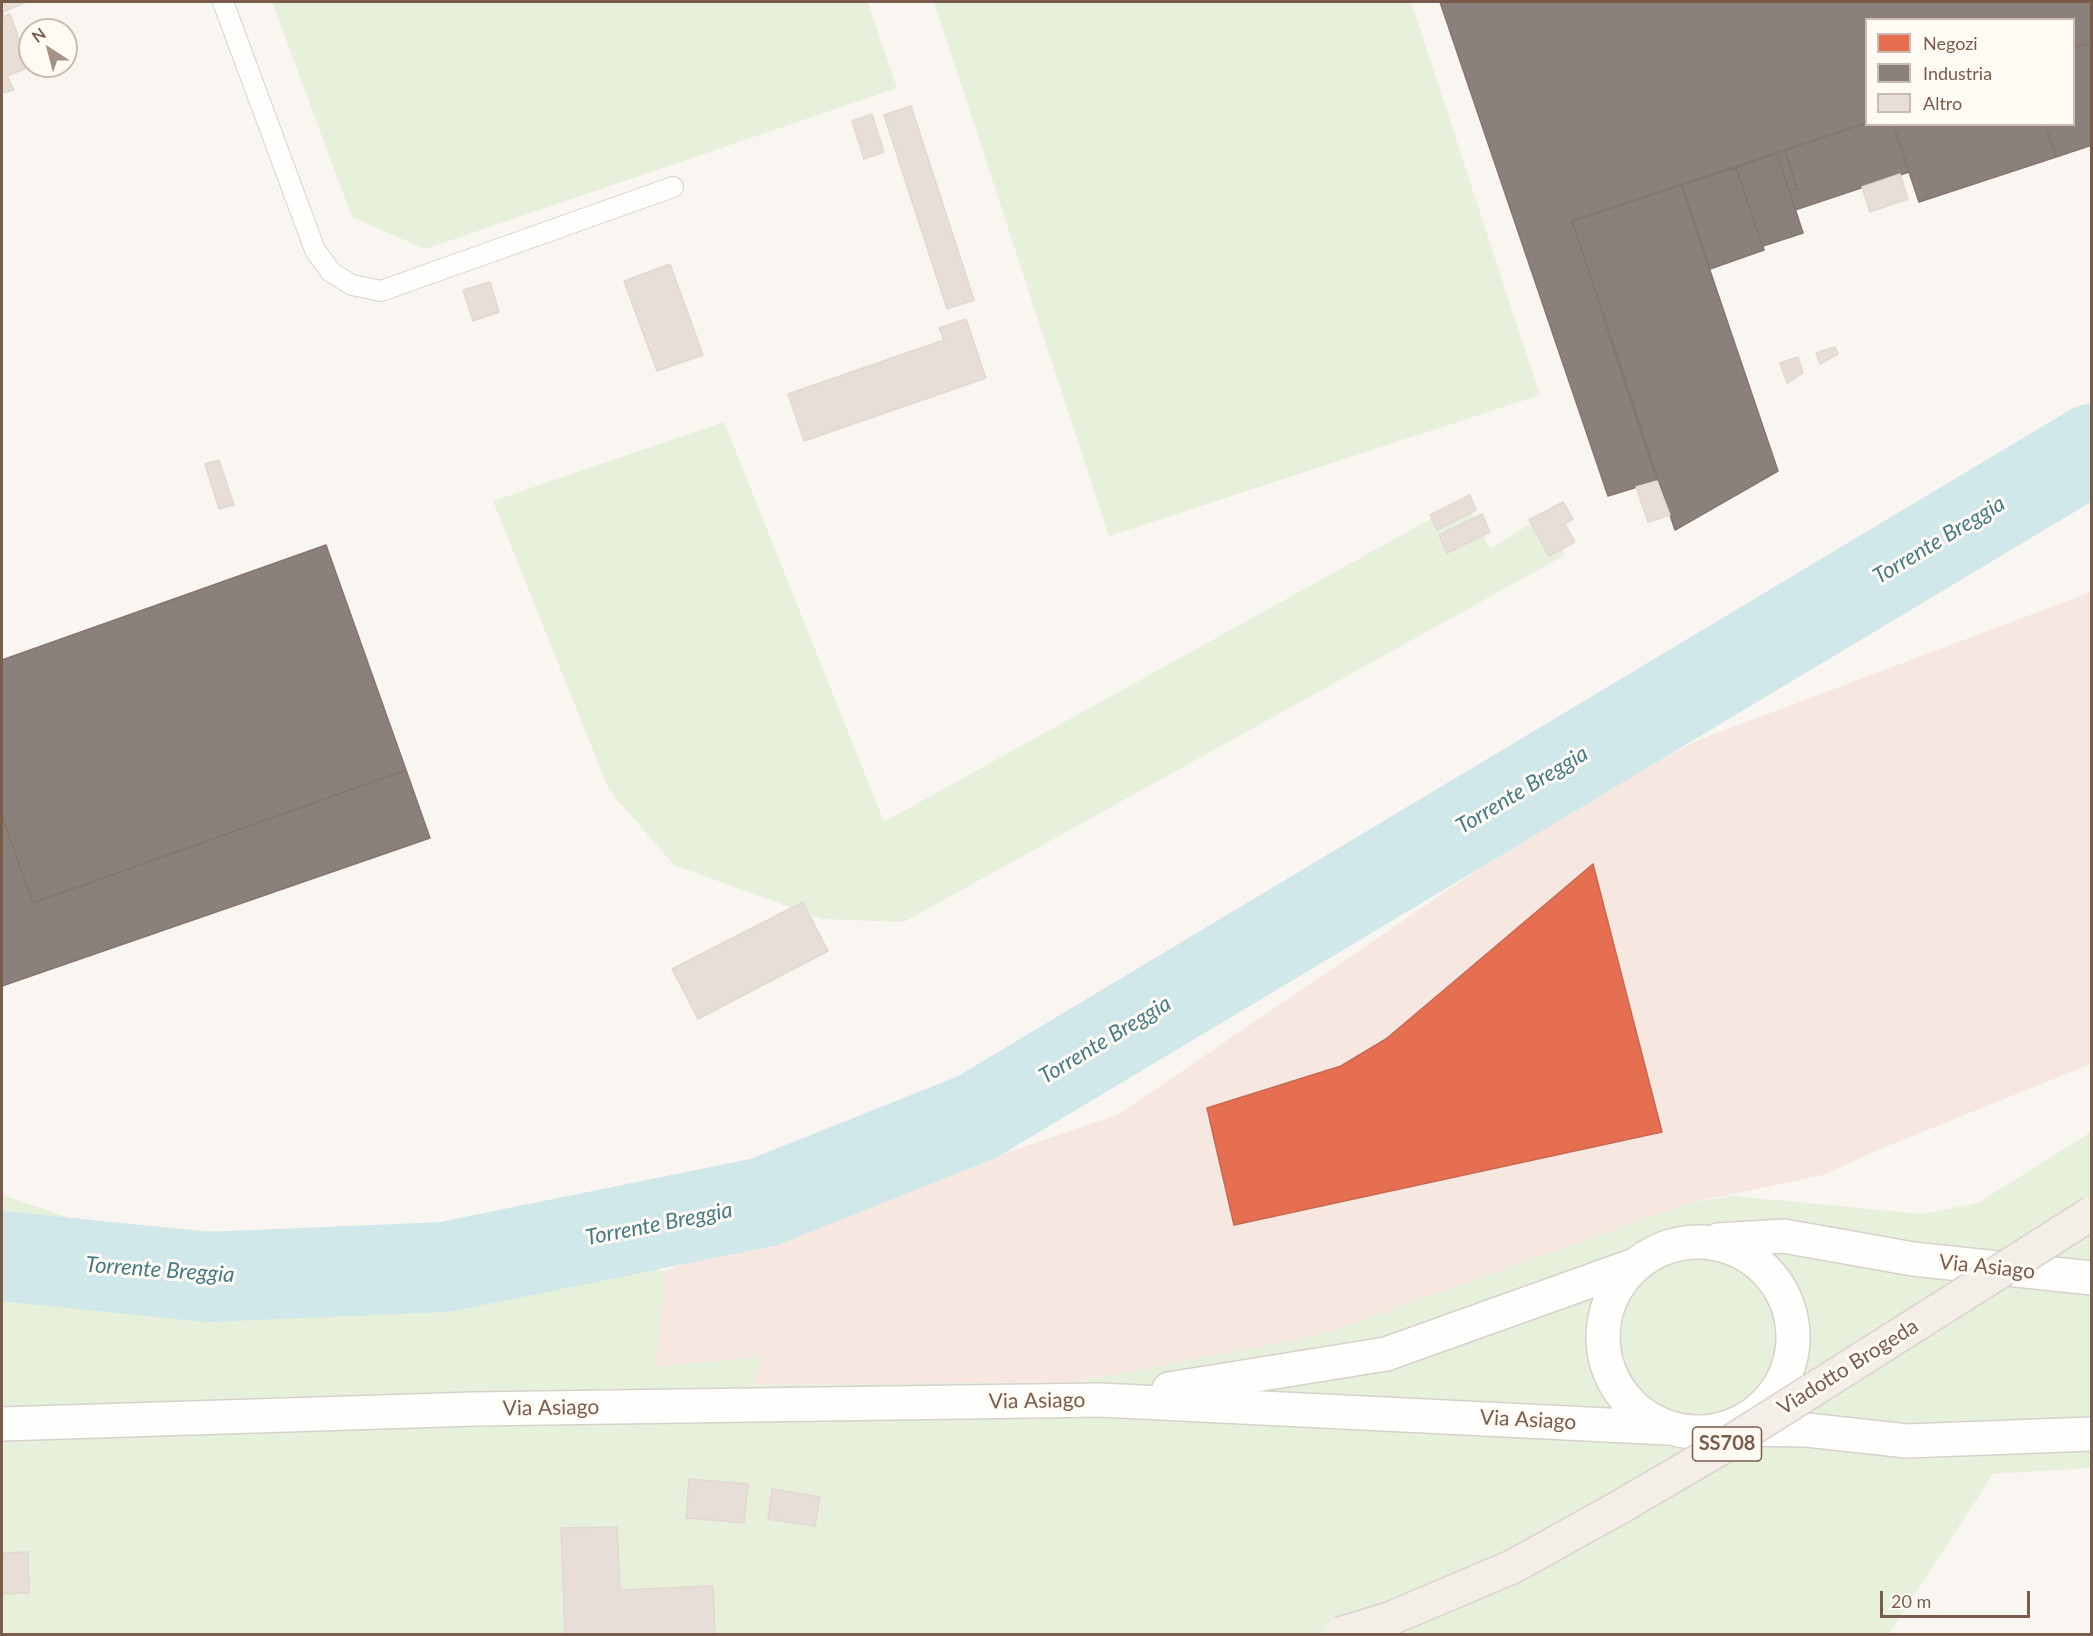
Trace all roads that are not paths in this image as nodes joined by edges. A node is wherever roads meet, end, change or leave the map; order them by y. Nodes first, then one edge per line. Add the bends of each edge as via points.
1 (223, 2) edge
2 (673, 187) dead end
3 (2091, 1213) edge
4 (1705, 1241) junction
5 (1635, 1265) junction
6 (2091, 1278) edge
7 (1100, 1400) junction
8 (2, 1424) edge
9 (1668, 1428) junction
10 (1725, 1429) junction
11 (2091, 1434) edge
12 (1340, 1635) edge

1 - 2 lane via 315,250 331,272 352,285 381,291
3 - 12 main road, Viadotto Brogeda / SS708, bridge via 1721,1448 1610,1512 1512,1567 1389,1619
4 - 5 street, SS708 via 1663,1248
4 - 6 street, Via Asiago / SS708 via 1784,1236 1913,1259
4 - 10 street, SS708 via 1737,1249 1764,1267 1778,1283 1792,1317 1790,1363 1781,1384 1749,1418
5 - 7 street, Via Asiago / SS708 via 1386,1354
5 - 9 street, SS708 via 1617,1287 1608,1307 1603,1336 1607,1366 1632,1406
7 - 8 street, Via Asiago / SS708 via 475,1409
7 - 9 street, Via Asiago / SS708
9 - 10 street, SS708 via 1701,1432
10 - 11 street, SS708 via 1807,1430 1907,1441

